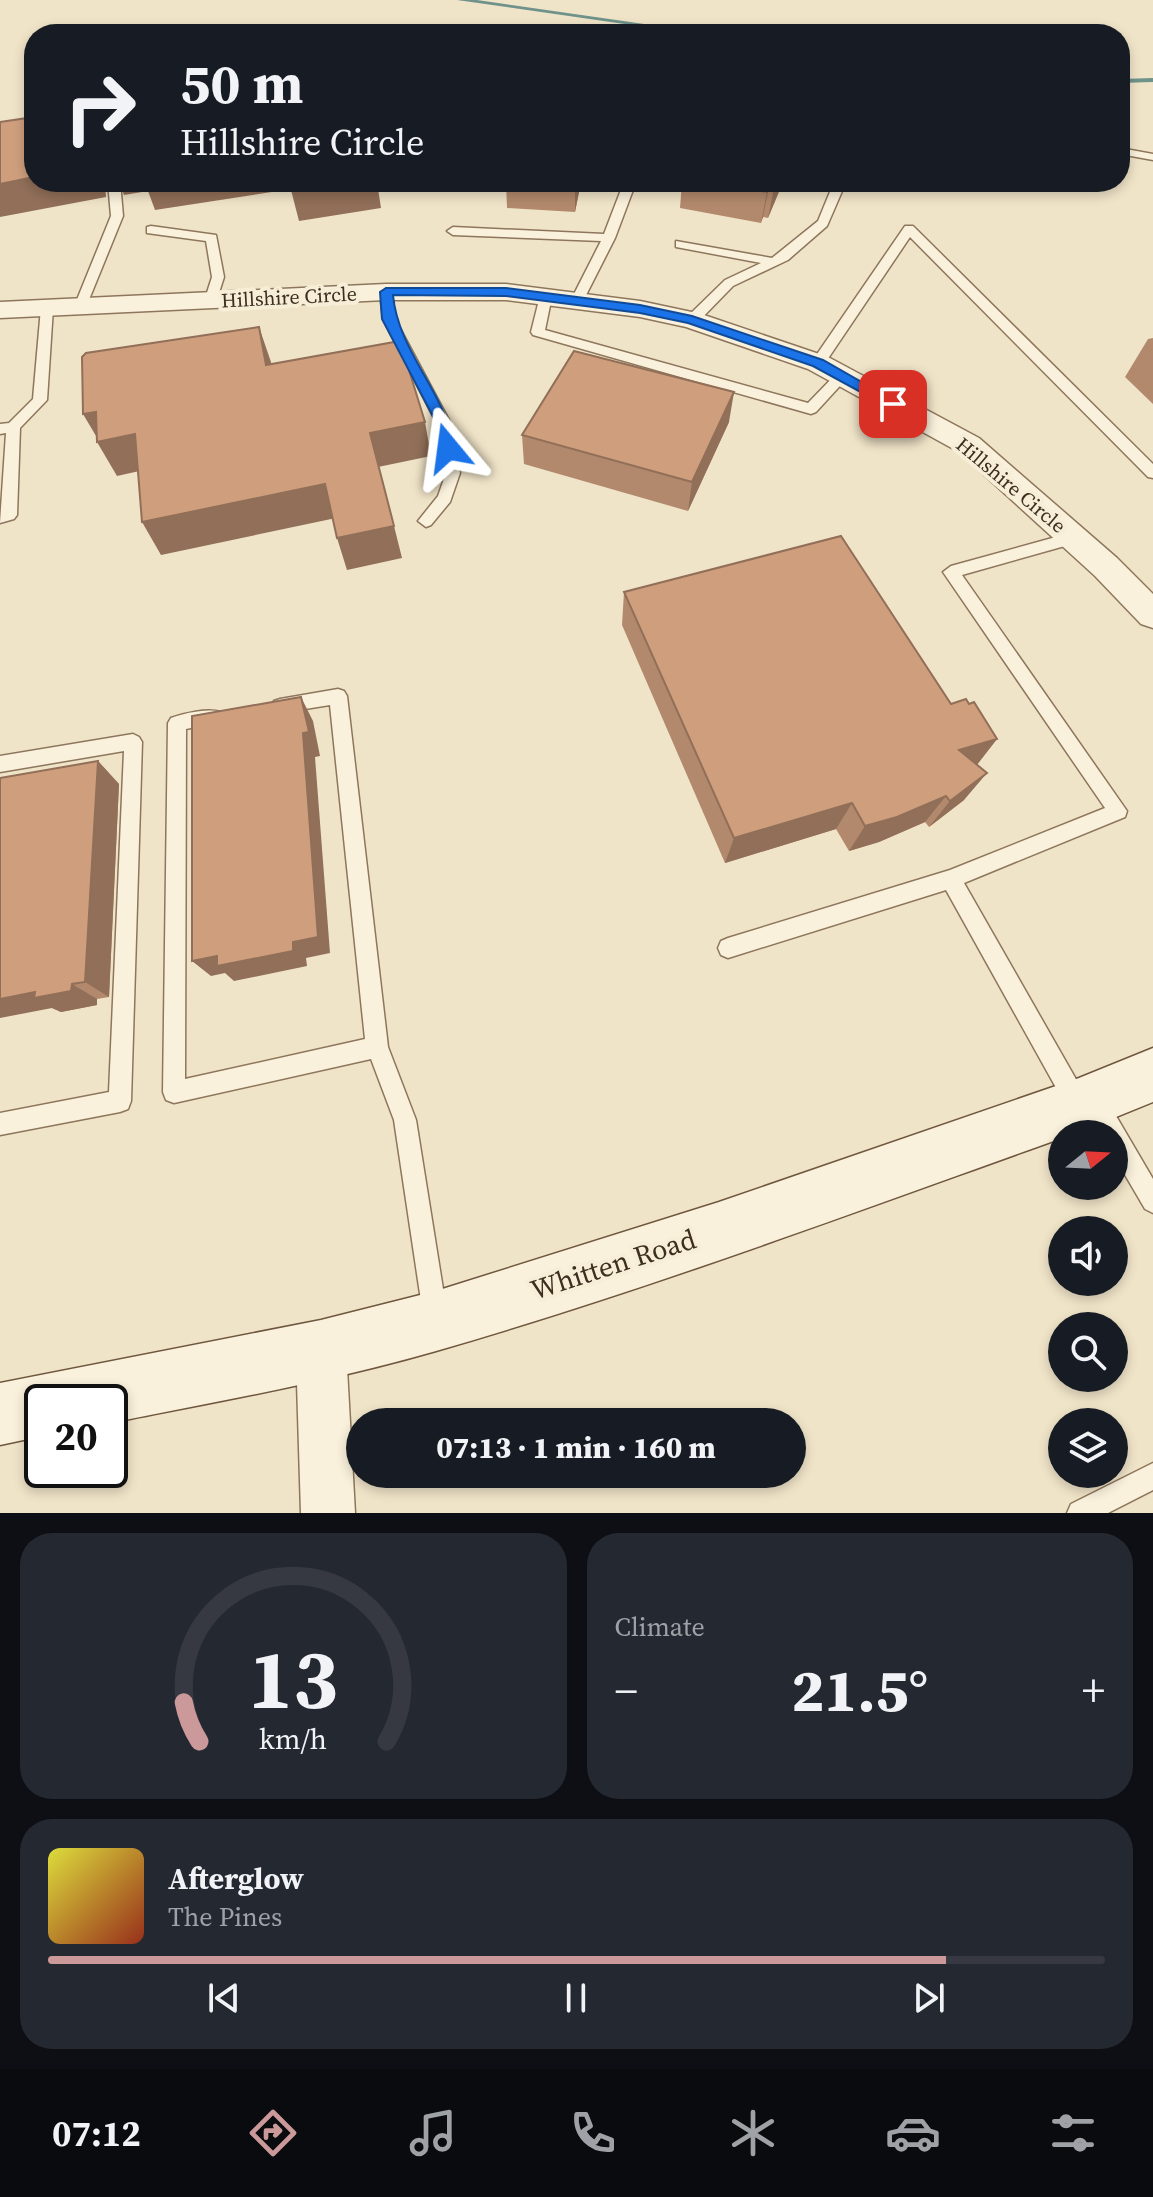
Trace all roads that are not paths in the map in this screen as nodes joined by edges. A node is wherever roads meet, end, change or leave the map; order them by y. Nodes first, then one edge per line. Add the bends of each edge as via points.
1 (1130, 153) edge
2 (1153, 157) edge
3 (115, 192) edge
4 (626, 192) edge
5 (836, 192) edge
6 (151, 230) dead end
7 (453, 231) dead end
8 (609, 238) junction
9 (680, 244) dead end
10 (774, 262) junction
11 (386, 292) junction
12 (546, 296) junction
13 (210, 302) junction
14 (576, 302) junction
15 (80, 307) junction
16 (47, 308) junction
17 (0, 310) edge
18 (692, 320) junction
19 (818, 363) junction
20 (842, 376) junction
21 (6, 428) edge
22 (1153, 473) edge
23 (0, 517) edge
24 (426, 521) dead end
25 (1074, 538) junction
26 (1153, 615) edge
27 (265, 708) edge
28 (236, 713) edge
29 (0, 764) edge
30 (951, 879) junction
31 (728, 948) dead end
32 (377, 1047) junction
33 (1153, 1075) edge
34 (1086, 1102) junction
35 (0, 1124) edge
36 (1153, 1201) edge
37 (436, 1321) junction
38 (321, 1350) junction
39 (128, 1388) edge
40 (24, 1409) edge
41 (0, 1414) edge
42 (1153, 1476) edge
43 (328, 1513) edge
44 (1080, 1513) edge

1 - 2 lane
3 - 15 lane via 117,216
4 - 8 lane
5 - 10 lane via 823,223
6 - 13 lane via 212,238 218,277
7 - 8 lane
8 - 14 lane
9 - 10 lane
10 - 18 lane via 729,283
11 - 12 street, Hillshire Circle
11 - 13 street, Hillshire Circle
11 - 24 lane via 389,319 443,422 453,473 445,498
12 - 14 street, Hillshire Circle
12 - 20 lane via 538,332 811,409
13 - 15 street, Hillshire Circle
14 - 18 street, Hillshire Circle
15 - 16 street, Hillshire Circle
16 - 17 street, Hillshire Circle
16 - 21 lane via 40,400
18 - 19 street, Hillshire Circle
19 - 20 street, Hillshire Circle
19 - 22 lane via 909,229
20 - 25 street, Hillshire Circle via 969,445
21 - 23 lane via 9,515
25 - 26 street, Hillshire Circle
25 - 30 lane via 951,572 1118,811
27 - 32 lane via 338,696
28 - 32 lane via 177,723 174,1092
29 - 35 lane via 133,742 120,1101
30 - 31 lane
30 - 34 lane
32 - 37 lane via 405,1120
33 - 34 main road, Whitten Road
34 - 36 lane
34 - 37 main road, Whitten Road via 719,1231
37 - 38 main road, Whitten Road
38 - 39 main road, Whitten Road
38 - 43 street
40 - 41 main road
42 - 44 lane

